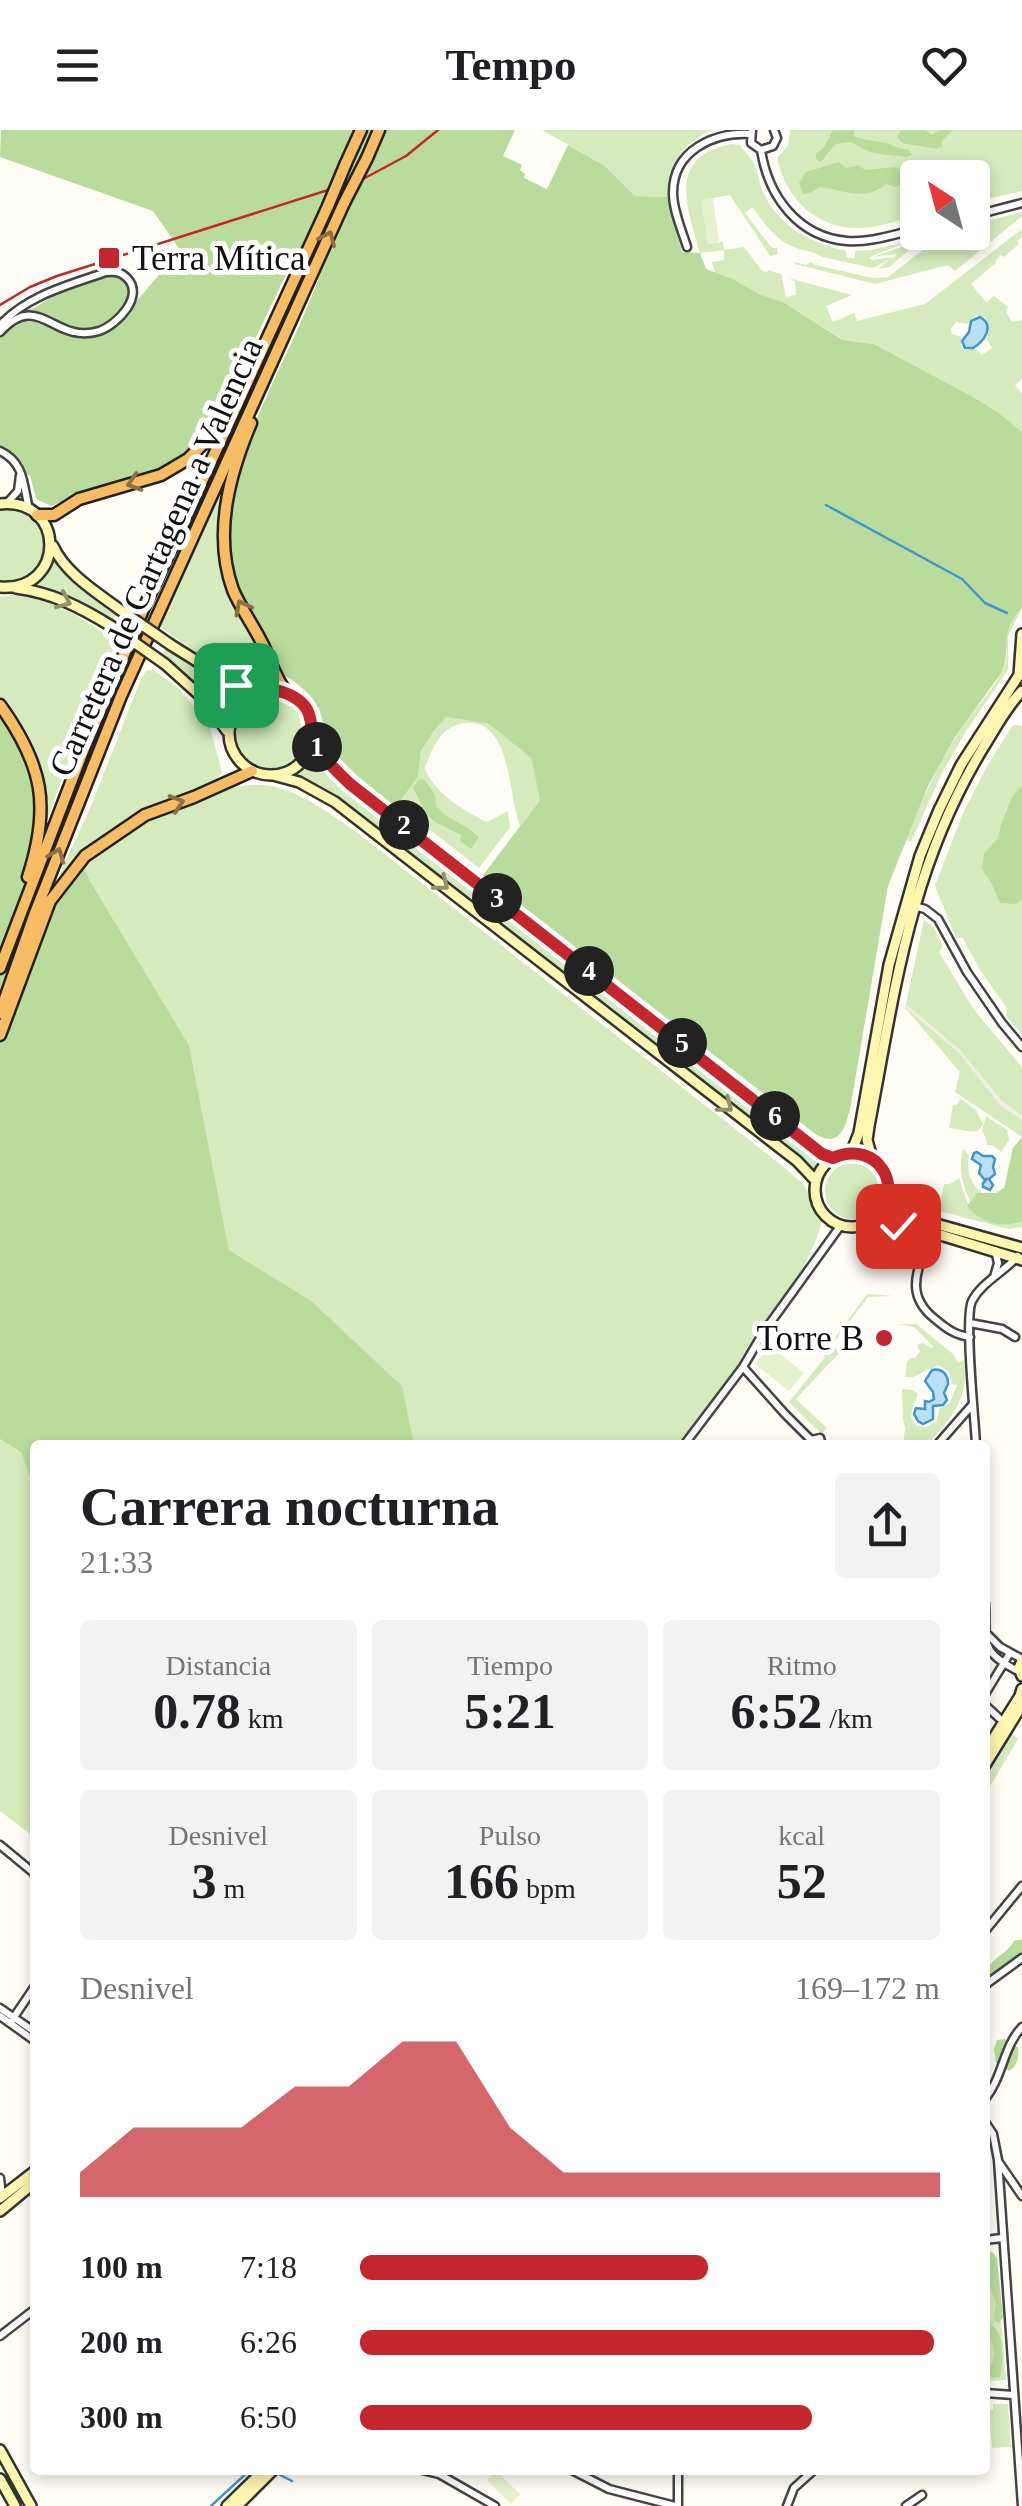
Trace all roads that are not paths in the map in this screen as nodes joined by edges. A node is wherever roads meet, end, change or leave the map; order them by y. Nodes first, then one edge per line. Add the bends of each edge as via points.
1 (361, 130) edge
2 (379, 130) edge
3 (774, 130) edge
4 (752, 132) edge
5 (761, 150) junction
6 (1022, 203) edge
7 (990, 211) edge
8 (900, 233) edge
9 (686, 247) dead end
10 (294, 276) junction
11 (305, 290) junction
12 (0, 329) edge
13 (0, 453) edge
14 (2, 504) edge
15 (34, 512) junction
16 (50, 538) junction
17 (0, 587) edge
18 (14, 588) junction
19 (1022, 634) edge
20 (1022, 655) edge
21 (267, 690) junction
22 (1022, 692) edge
23 (287, 693) junction
24 (0, 705) edge
25 (228, 734) junction
26 (314, 738) junction
27 (252, 771) junction
28 (273, 776) junction
29 (913, 906) junction
30 (0, 958) edge
31 (0, 968) edge
32 (0, 1013) edge
33 (0, 1035) edge
34 (1022, 1047) edge
35 (847, 1153) junction
36 (833, 1158) junction
37 (872, 1158) junction
38 (816, 1181) junction
39 (889, 1192) junction
40 (872, 1220) junction
41 (841, 1225) junction
42 (930, 1233) junction
43 (1018, 1245) edge
44 (994, 1250) junction
45 (1019, 1259) edge
46 (994, 1278) junction
47 (969, 1323) junction
48 (970, 1336) junction
49 (1016, 1337) dead end
50 (742, 1367) junction
51 (974, 1403) junction
52 (688, 1440) edge
53 (809, 1440) edge
54 (942, 1440) edge
55 (976, 1440) edge
56 (990, 1636) edge
57 (990, 1651) edge
58 (1010, 1653) junction
59 (1004, 1663) junction
60 (1021, 1667) edge
61 (990, 1686) edge
62 (1022, 1689) edge
63 (1022, 1705) edge
64 (990, 1710) edge
65 (999, 1718) dead end
66 (990, 1744) edge
67 (990, 1758) edge
68 (0, 1845) edge
69 (30, 1870) edge
70 (1022, 1886) edge
71 (990, 1925) edge
72 (1022, 1958) edge
73 (990, 1981) edge
74 (30, 1993) edge
75 (0, 2008) edge
76 (0, 2016) edge
77 (12, 2020) junction
78 (1022, 2027) edge
79 (30, 2029) edge
80 (30, 2036) edge
81 (990, 2092) edge
82 (990, 2129) edge
83 (998, 2160) junction
84 (30, 2175) edge
85 (0, 2178) edge
86 (30, 2186) edge
87 (1022, 2196) edge
88 (1, 2197) edge
89 (0, 2211) edge
90 (1002, 2238) junction
91 (990, 2239) edge
92 (30, 2312) edge
93 (0, 2336) edge
94 (990, 2393) edge
95 (1013, 2394) junction
96 (0, 2450) edge
97 (259, 2475) edge
98 (268, 2475) edge
99 (442, 2475) edge
100 (582, 2475) edge
101 (678, 2475) edge
102 (808, 2475) edge
103 (0, 2479) edge
104 (922, 2495) dead end
105 (15, 2506) edge
106 (31, 2506) edge
107 (227, 2506) edge
108 (237, 2506) edge
109 (495, 2506) edge
110 (676, 2506) edge
111 (787, 2506) edge
112 (906, 2506) edge
113 (1022, 2506) edge

1 - 10 highway, Carretera de Cartagena a Valencia, bridge
11 -> 2 highway, Carretera de Cartagena a Valencia, bridge
3 - 5 street via 773,146
4 - 5 street via 751,143
4 - 9 street via 707,140 678,172 673,197
5 - 8 street via 774,193 808,228 847,241
6 - 7 street
10 -> 15 highway via 226,415 188,459 54,515
10 - 31 highway, Carretera de Cartagena a Valencia via 142,612
23 -> 11 highway via 232,588 224,537 241,447
32 -> 11 highway, Carretera de Cartagena a Valencia via 121,696
12 - 12 street via 30,316 68,332 103,330 131,302 132,282 106,272 43,295
13 - 14 street via 20,478 18,490
13 - 15 street via 19,466
14 - 15 main road
15 - 16 main road
16 - 18 main road via 46,565
16 - 21 main road, bridge via 61,560 118,610 236,685
17 - 18 main road
18 -> 25 main road, bridge via 58,597 110,626 204,699
19 - 20 main road
20 - 35 main road via 1019,675 962,765 920,856 889,965 859,1133
21 - 23 main road
21 - 25 main road via 235,709
22 - 29 main road via 950,808
23 - 26 main road via 308,711
24 - 30 highway via 31,756 42,811 31,868
25 - 27 main road via 235,756
26 - 28 main road via 296,768
26 - 36 main road via 350,784
27 - 28 main road
33 -> 27 highway via 50,901 85,856 145,814
28 -> 38 main road via 335,802
29 - 34 street via 938,919 966,972
29 - 37 main road via 869,1126
35 - 36 main road
35 - 37 main road
36 - 38 main road
37 - 39 main road
38 - 41 main road via 818,1203
39 - 40 main road
39 - 43 main road via 910,1217
40 - 41 main road
40 - 42 main road
41 - 50 street
42 - 44 main road
42 - 48 street via 915,1284 918,1300 958,1336
43 - 45 street
44 - 45 main road
44 - 46 street
45 - 46 street
46 - 47 street via 974,1299
47 - 48 street
47 - 49 street
48 - 51 street
50 - 52 street
50 - 53 street
51 - 54 street
51 - 55 street
56 - 58 street
57 - 59 street
58 - 59 street
58 - 60 street
59 - 60 street
59 - 61 street
62 - 66 main road
63 - 67 main road
64 - 65 street
68 - 69 street
70 - 71 street
72 - 73 street
74 - 77 street
75 - 77 street
76 - 77 street
77 - 79 street
77 - 80 street
78 - 81 street
82 - 83 street
83 - 87 street
83 - 90 street
84 - 88 main road
85 - 88 street
86 - 89 main road
90 - 91 street
90 - 95 street
92 - 93 street
94 - 95 street
95 - 113 street
96 - 106 main road
97 - 107 main road
98 - 108 main road
99 - 109 street
100 - 110 street
101 - 110 street
102 - 111 street
103 - 105 main road
104 - 112 street

